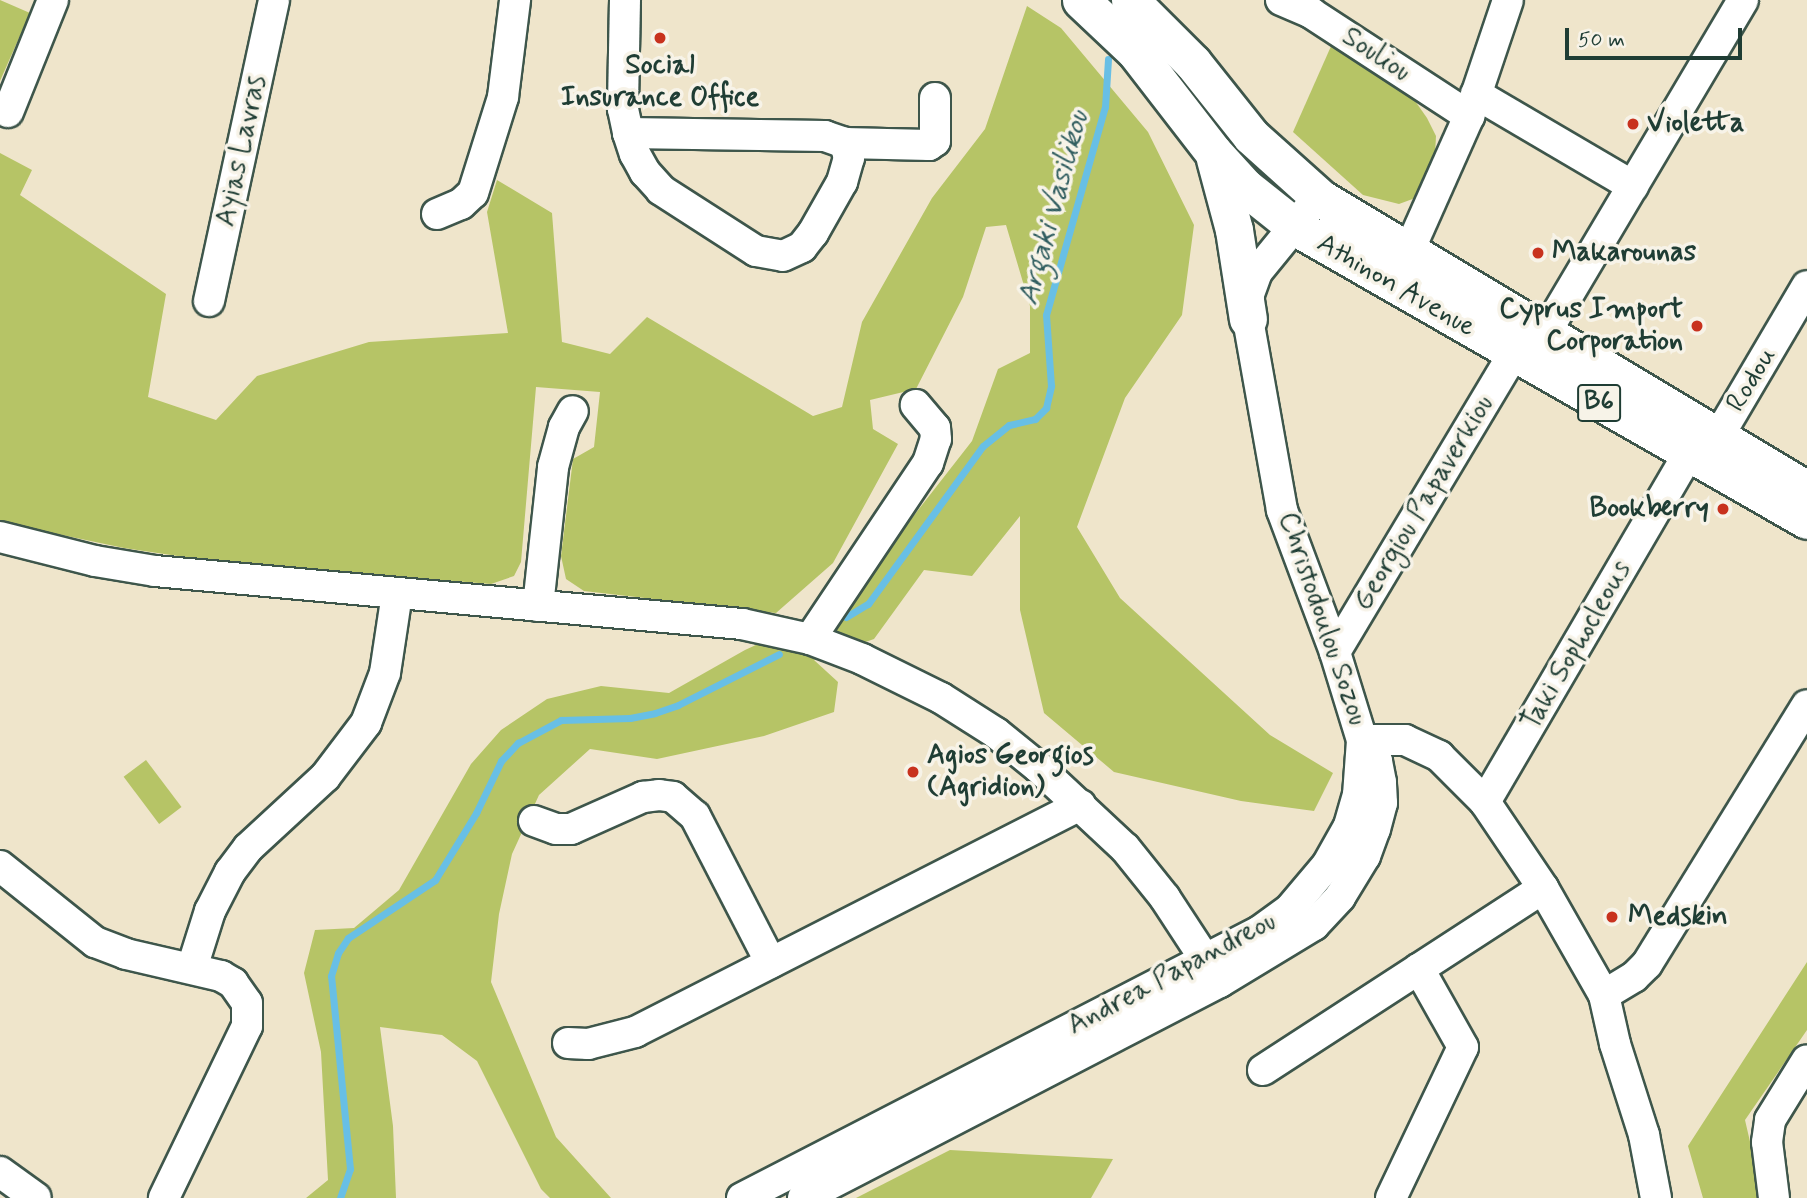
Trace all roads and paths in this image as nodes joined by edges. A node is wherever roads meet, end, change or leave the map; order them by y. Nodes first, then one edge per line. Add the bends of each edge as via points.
1 (52, 0) edge
2 (274, 0) edge
3 (515, 0) edge
4 (625, 0) edge
5 (1081, 0) edge
6 (1281, 0) edge
7 (1508, 0) edge
8 (1743, 0) edge
9 (1139, 5) edge
10 (1314, 6) edge
11 (935, 98) dead end
12 (1473, 105) junction
13 (8, 112) dead end
14 (628, 132) junction
15 (845, 143) junction
16 (1213, 152) junction
17 (1633, 186) junction
18 (1320, 198) junction
19 (437, 214) dead end
20 (1294, 226) junction
21 (1401, 269) junction
22 (1807, 286) edge
23 (209, 301) dead end
24 (1248, 318) junction
25 (1546, 332) junction
26 (1513, 354) junction
27 (916, 405) dead end
28 (573, 411) dead end
29 (1703, 446) junction
30 (1807, 490) edge
31 (1807, 520) edge
32 (0, 537) edge
33 (397, 594) junction
34 (538, 606) junction
35 (810, 639) junction
36 (1335, 652) junction
37 (1806, 709) edge
38 (1362, 740) junction
39 (1485, 802) junction
40 (1080, 805) junction
41 (534, 821) dead end
42 (0, 866) edge
43 (1543, 888) junction
44 (1203, 957) junction
45 (771, 963) junction
46 (192, 968) junction
47 (1419, 969) junction
48 (1220, 982) junction
49 (1604, 995) junction
50 (568, 1043) dead end
51 (1807, 1060) edge
52 (1263, 1070) dead end
53 (0, 1172) edge
54 (36, 1198) edge
55 (164, 1198) edge
56 (742, 1198) edge
57 (803, 1198) edge
58 (1391, 1198) edge
59 (1656, 1198) edge
60 (1774, 1198) edge

1 - 13 street
2 - 23 street, Ayias Lavras
3 - 19 street via 503,97 473,193
4 - 14 street via 621,86
5 - 16 main road, Athinon Avenue / B6 via 1135,51
6 - 10 street, Souliou
7 - 12 street
8 - 17 street
9 - 18 main road, Athinon Avenue / B6 via 1251,136
10 - 12 street, Souliou
11 - 15 street via 935,141 929,145
12 - 17 street, Souliou
12 - 21 street
14 - 15 street via 825,136
14 - 15 street via 645,172 661,190 756,251 783,256 802,247 842,182 849,158
16 - 20 main road, Athinon Avenue / B6 via 1245,187
16 - 24 main road via 1234,230
17 - 25 street
18 - 20 street, Christodoulou Sozou
18 - 21 main road, Athinon Avenue / B6
20 - 21 main road, Athinon Avenue / B6
20 - 24 street, Christodoulou Sozou via 1257,272 1249,294
21 - 25 main road, Athinon Avenue / B6
21 - 26 main road, Athinon Avenue / B6
22 - 29 street, Rodou
24 - 36 street, Christodoulou Sozou via 1282,510
25 - 29 main road, Athinon Avenue / B6
26 - 29 main road, Athinon Avenue / B6
26 - 36 street, Georgiou Papaverkiou
27 - 35 street via 935,428 928,463
28 - 34 street via 553,467
29 - 30 main road, Athinon Avenue / B6
29 - 31 main road, Athinon Avenue / B6
29 - 39 street, Taki Sophocleous
32 - 33 street via 121,567
33 - 34 street
33 - 46 street via 385,673 366,723 325,777 248,848 230,872 210,911
34 - 35 street via 742,624
35 - 40 street via 941,698 996,733
36 - 38 street, Christodoulou Sozou
37 - 49 street via 1647,964
38 - 39 street, Christodoulou Sozou via 1405,740 1439,756
38 - 44 street, Andrea Papandreou via 1360,785 1349,826 1321,873 1275,921
38 - 48 street, Andrea Papandreou via 1377,761 1382,803 1354,876 1314,925
39 - 43 street, Christodoulou Sozou
40 - 44 street via 1125,848
40 - 45 street
41 - 45 street via 572,829 643,797 673,797 695,816
42 - 46 street via 95,942 126,954
43 - 47 street
43 - 49 street, Christodoulou Sozou
44 - 48 street
44 - 56 street, Andrea Papandreou
45 - 50 street via 635,1032 588,1044
46 - 55 street via 233,983 249,1014
47 - 52 street
47 - 58 street via 1462,1047
48 - 57 street, Andrea Papandreou
49 - 59 street, Christodoulou Sozou via 1644,1135
51 - 60 street via 1770,1120 1767,1142
53 - 54 street

